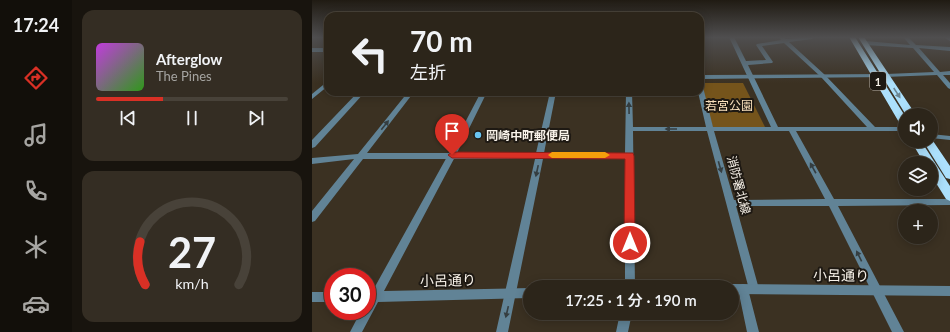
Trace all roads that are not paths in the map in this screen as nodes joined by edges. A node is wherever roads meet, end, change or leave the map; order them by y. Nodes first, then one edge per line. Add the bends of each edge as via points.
1 (740, 52) edge
2 (764, 52) edge
3 (797, 52) edge
4 (861, 52) edge
5 (871, 52) edge
6 (920, 52) edge
7 (745, 63) junction
8 (950, 73) edge
9 (938, 74) junction
10 (823, 76) junction
11 (875, 76) junction
12 (886, 76) junction
13 (704, 77) edge
14 (752, 77) junction
15 (324, 86) edge
16 (950, 87) edge
17 (358, 96) edge
18 (408, 96) edge
19 (482, 96) edge
20 (552, 96) edge
21 (629, 96) edge
22 (702, 96) edge
23 (312, 97) edge
24 (907, 108) edge
25 (898, 113) edge
26 (629, 129) junction
27 (710, 129) junction
28 (776, 129) junction
29 (791, 129) junction
30 (873, 129) junction
31 (898, 129) edge
32 (938, 137) edge
33 (950, 138) edge
34 (312, 145) edge
35 (933, 148) edge
36 (452, 155) junction
37 (540, 155) junction
38 (361, 156) junction
39 (630, 156) junction
40 (312, 161) edge
41 (950, 175) edge
42 (938, 177) edge
43 (950, 196) edge
44 (950, 202) edge
45 (730, 203) junction
46 (832, 203) junction
47 (312, 218) edge
48 (630, 280) edge
49 (376, 288) edge
50 (743, 289) edge
51 (950, 290) edge
52 (876, 291) junction
53 (523, 293) edge
54 (511, 294) junction
55 (312, 297) edge
56 (324, 297) edge
57 (376, 297) edge
58 (361, 320) edge
59 (625, 320) edge
60 (356, 332) edge
61 (502, 332) edge
62 (622, 332) edge
63 (753, 332) edge
64 (898, 332) edge

1 - 7 street
2 - 7 street via 770,62
3 - 10 street
4 - 11 highway, 1
5 - 12 highway, 1
6 - 9 street
7 - 14 street
8 - 9 street
9 - 12 street
9 - 16 street
10 - 11 street
10 - 14 street
10 - 30 street
11 - 12 street
11 - 25 highway, 1
12 -> 24 highway, 1
13 - 14 street
14 - 28 street
15 - 23 street
17 - 34 street
38 -> 18 street
19 - 36 street
20 - 37 street
26 -> 21 street
22 - 27 street, 消防署北線
27 -> 26 street
26 - 39 street
27 - 28 street
27 -> 45 street, 消防署北線
28 - 29 street
29 - 30 street
46 -> 29 street
30 - 31 street
32 - 33 street
35 - 41 highway
36 - 37 street
36 - 38 street
36 - 49 street
37 - 39 street
37 -> 54 street
38 - 40 street
38 - 47 street
39 - 48 street
42 - 43 highway
44 - 46 street
45 - 46 street
45 - 50 street, 消防署北線
52 -> 46 street
50 - 52 street, 小呂通り
50 - 63 street, 消防署北線
51 - 52 street, 小呂通り
52 - 64 street
53 - 54 street, 小呂通り
54 - 57 street, 小呂通り
54 -> 61 street
55 - 56 street
58 - 60 street
59 - 62 street

